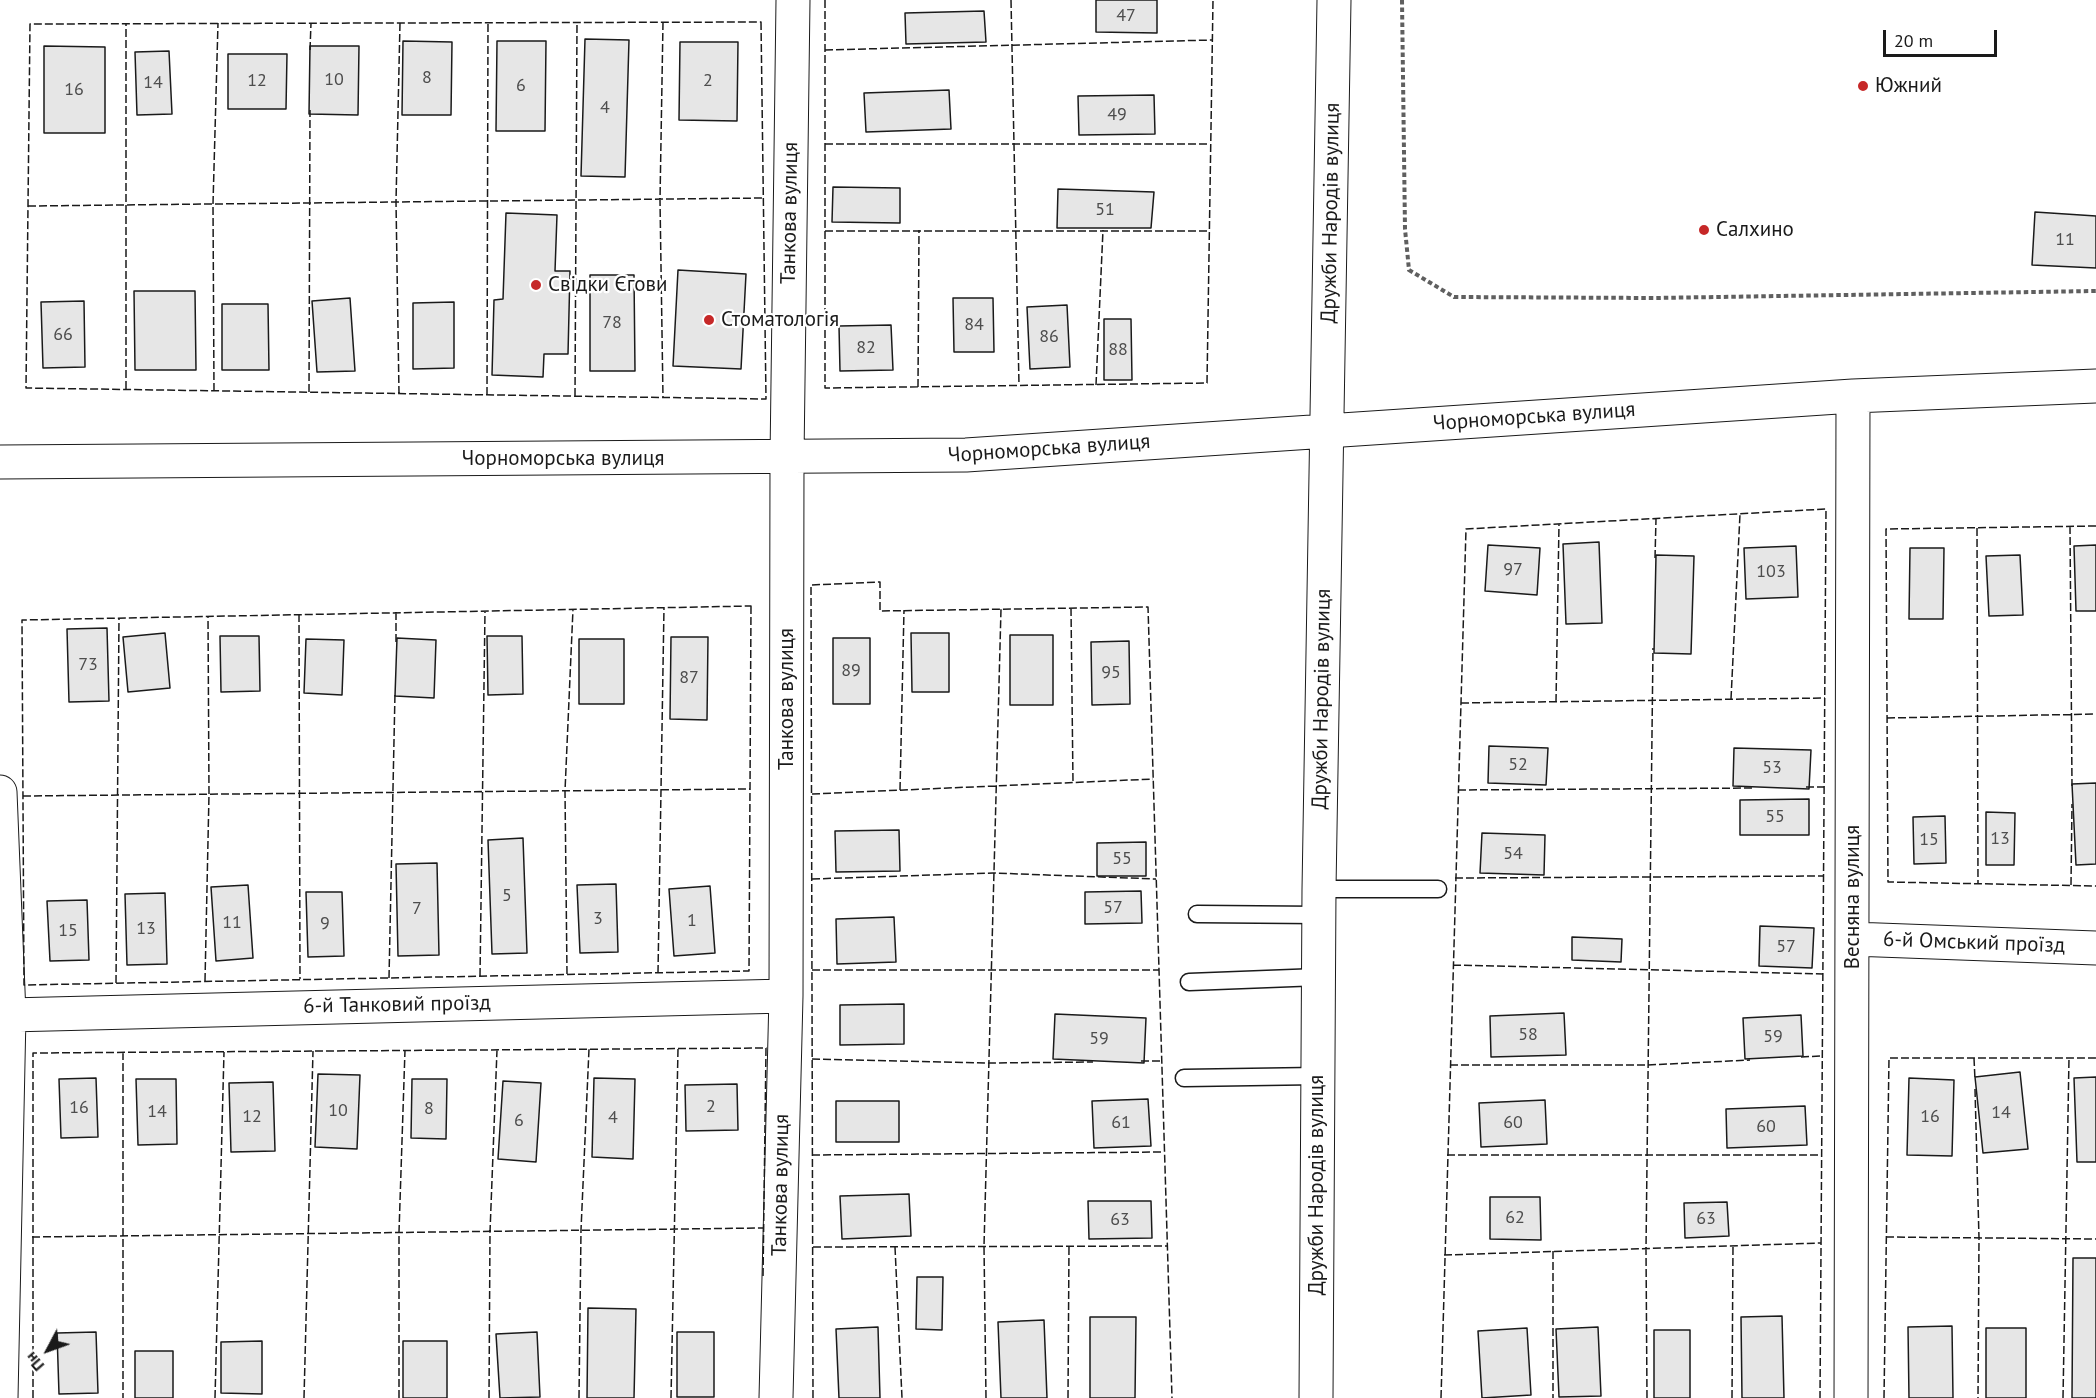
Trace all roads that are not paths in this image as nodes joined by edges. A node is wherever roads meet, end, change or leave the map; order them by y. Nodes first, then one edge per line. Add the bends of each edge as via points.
1 (793, 0) edge
2 (1334, 0) edge
3 (2096, 386) edge
4 (1853, 396) junction
5 (1327, 430) junction
6 (787, 458) junction
7 (0, 462) edge
8 (0, 792) edge
9 (1438, 889) dead end
10 (1319, 902) junction
11 (1197, 914) dead end
12 (1852, 939) junction
13 (2096, 948) edge
14 (1318, 977) junction
15 (1189, 982) dead end
16 (786, 996) junction
17 (9, 1015) junction
18 (1318, 1076) junction
19 (1184, 1078) dead end
20 (1, 1398) edge
21 (776, 1398) edge
22 (1316, 1398) edge
23 (1851, 1398) edge

1 - 6 street, Танкова вулиця
2 - 5 street, Дружби Народів вулиця
3 - 4 street, Чорноморська вулиця
4 - 5 street, Чорноморська вулиця
4 - 12 street, Весняна вулиця
5 - 6 street, Чорноморська вулиця via 966,455
5 - 10 street, Дружби Народів вулиця
6 - 7 street, Чорноморська вулиця
6 - 16 street, Танкова вулиця
8 - 17 street
9 - 10 lane
10 - 11 lane
10 - 14 street, Дружби Народів вулиця
12 - 13 street, 6-й Омський проїзд
12 - 23 street, Весняна вулиця
14 - 15 lane
14 - 18 street, Дружби Народів вулиця
16 - 17 street, 6-й Танковий проїзд
16 - 21 street, Танкова вулиця
17 - 20 street
18 - 19 lane
18 - 22 street, Дружби Народів вулиця

